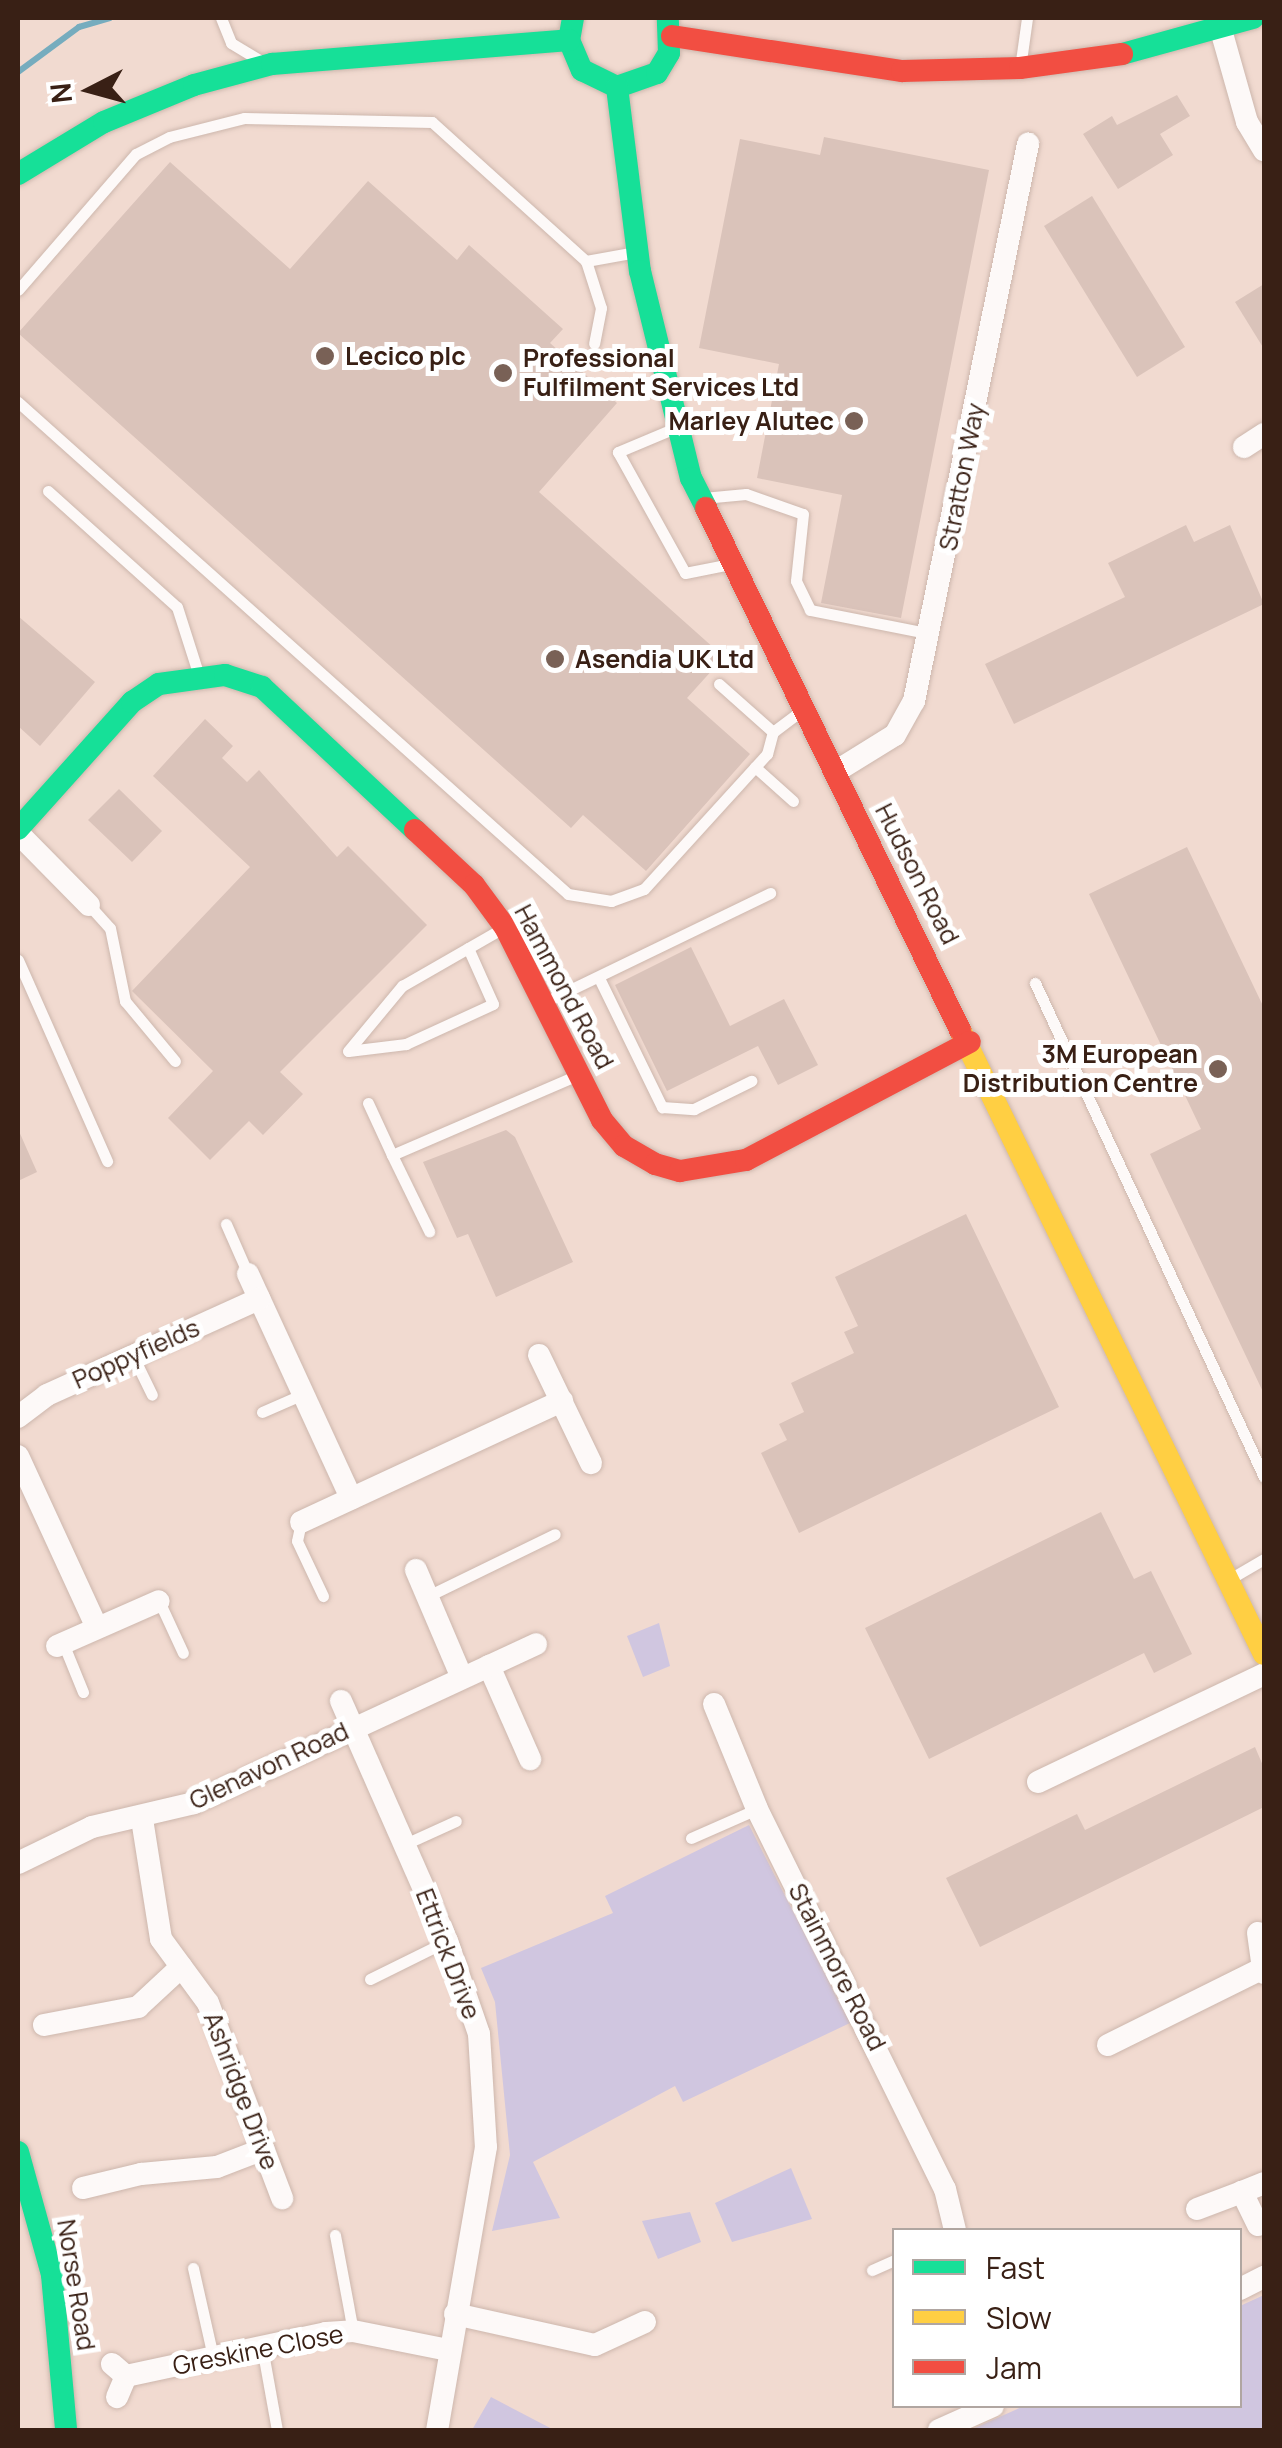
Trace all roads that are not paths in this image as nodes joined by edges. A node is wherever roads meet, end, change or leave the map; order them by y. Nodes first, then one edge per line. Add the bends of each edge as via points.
1 (220, 18) edge
2 (1027, 18) edge
3 (1253, 18) edge
4 (670, 27) edge
5 (571, 29) edge
6 (1221, 30) junction
7 (272, 64) junction
8 (1020, 68) junction
9 (617, 88) junction
10 (1028, 144) dead end
11 (1264, 150) edge
12 (18, 174) edge
13 (638, 252) junction
14 (586, 261) junction
15 (18, 290) edge
16 (594, 343) dead end
17 (18, 402) edge
18 (678, 426) junction
19 (1264, 434) edge
20 (1244, 446) dead end
21 (48, 491) dead end
22 (702, 498) junction
23 (733, 563) junction
24 (931, 634) junction
25 (199, 676) junction
26 (719, 684) dead end
27 (803, 709) junction
28 (773, 732) junction
29 (755, 767) junction
30 (834, 772) junction
31 (793, 802) dead end
32 (18, 831) edge
33 (770, 893) dead end
34 (89, 905) joint
35 (505, 927) junction
36 (468, 948) junction
37 (18, 960) edge
38 (21, 975) edge
39 (598, 978) junction
40 (1035, 983) dead end
41 (543, 1003) junction
42 (970, 1042) junction
43 (175, 1061) dead end
44 (579, 1074) junction
45 (750, 1081) dead end
46 (368, 1102) dead end
47 (392, 1154) junction
48 (107, 1161) dead end
49 (226, 1224) dead end
50 (429, 1231) dead end
51 (248, 1274) joint
52 (259, 1299) junction
53 (539, 1355) dead end
54 (133, 1356) junction
55 (303, 1394) junction
56 (152, 1395) dead end
57 (562, 1402) junction
58 (262, 1412) dead end
59 (18, 1417) edge
60 (18, 1456) edge
61 (591, 1463) dead end
62 (1264, 1477) edge
63 (351, 1498) junction
64 (301, 1522) joint
65 (555, 1534) dead end
66 (1264, 1559) edge
67 (416, 1570) dead end
68 (1228, 1580) junction
69 (323, 1596) dead end
70 (428, 1596) junction
71 (158, 1600) joint
72 (98, 1628) junction
73 (520, 1643) dead end
74 (60, 1644) joint
75 (183, 1653) dead end
76 (1264, 1654) edge
77 (490, 1666) junction
78 (1264, 1674) edge
79 (462, 1678) junction
80 (84, 1692) dead end
81 (340, 1702) dead end
82 (714, 1704) dead end
83 (350, 1728) junction
84 (530, 1759) dead end
85 (1038, 1782) dead end
86 (758, 1809) junction
87 (142, 1818) junction
88 (456, 1821) dead end
89 (691, 1838) dead end
90 (403, 1846) junction
91 (18, 1863) edge
92 (1258, 1933) dead end
93 (447, 1940) junction
94 (181, 1967) junction
95 (1264, 1971) edge
96 (370, 1978) dead end
97 (44, 2025) dead end
98 (1108, 2045) dead end
99 (264, 2148) junction
100 (18, 2152) edge
101 (84, 2188) dead end
102 (1254, 2188) edge
103 (282, 2198) dead end
104 (1197, 2208) dead end
105 (1258, 2224) dead end
106 (955, 2228) edge
107 (335, 2235) dead end
108 (892, 2261) edge
109 (192, 2268) dead end
110 (872, 2270) dead end
111 (455, 2314) junction
112 (644, 2322) dead end
113 (353, 2331) junction
114 (262, 2347) junction
115 (448, 2350) junction
116 (213, 2357) junction
117 (118, 2379) dead end
118 (988, 2408) edge
119 (66, 2430) edge
120 (277, 2430) edge
121 (438, 2430) edge
122 (939, 2430) edge

1 - 7 lane via 230,43
2 - 8 lane
3 - 6 street
4 - 8 street via 902,71
4 - 9 street via 657,72
5 - 7 street
5 - 9 street via 582,70
6 - 8 street via 1100,60
6 - 11 street via 1247,122
7 - 12 street via 194,85 104,122
9 - 13 street, Hudson Road
10 - 24 street, Stratton Way
13 - 14 lane
13 - 18 street, Hudson Road
14 - 15 lane via 432,122 244,118 169,136 136,154
14 - 16 lane via 601,308
17 - 29 lane via 568,894 611,901 644,889
18 - 22 street, Hudson Road
18 - 23 lane via 618,452 685,573
19 - 20 street
21 - 25 lane via 177,607
22 - 23 street, Hudson Road
22 - 24 lane via 734,492 803,514 796,581 810,610
23 - 27 street, Hudson Road
24 - 30 street, Stratton Way via 914,701 895,735
25 - 32 street, Hammond Road via 159,684 132,702
25 - 35 street, Hammond Road via 225,674 262,688 440,848
26 - 28 lane
27 - 28 lane
27 - 30 street, Hudson Road
28 - 29 lane
29 - 31 lane
30 - 42 street, Hudson Road
32 - 34 street, Hammond Road
33 - 39 lane
34 - 43 lane via 110,928 125,1001
35 - 36 lane
35 - 41 street, Hammond Road
36 - 36 lane via 402,986 348,1051 406,1044 493,1004
37 - 38 lane
38 - 48 lane
39 - 41 lane
39 - 45 lane via 662,1107 694,1110
40 - 62 lane
41 - 44 street, Hammond Road
42 - 44 street, Hammond Road via 746,1160 714,1170 680,1171 624,1146
42 - 68 street, Hudson Road
44 - 47 lane
46 - 47 lane
47 - 50 lane
49 - 51 lane
51 - 52 street
52 - 54 street, Poppyfields
52 - 55 street
53 - 57 street
54 - 56 lane
54 - 59 street, Poppyfields via 47,1395
55 - 58 lane
55 - 63 street
57 - 61 street
57 - 63 street
60 - 72 street
63 - 64 street
64 - 69 lane via 297,1541
65 - 70 lane
66 - 68 lane
67 - 70 street
68 - 76 street, Hudson Road
70 - 79 street
71 - 72 street
71 - 75 lane
72 - 74 street
73 - 77 street, Glenavon Road
74 - 80 lane
77 - 79 street, Glenavon Road
77 - 84 street
78 - 85 street
79 - 83 street, Glenavon Road
81 - 83 street, Ettrick Drive
82 - 86 street, Stainmore Road
83 - 87 street, Glenavon Road via 194,1803
83 - 90 street, Ettrick Drive
86 - 89 lane
86 - 106 street, Stainmore Road via 945,2189
87 - 91 street, Glenavon Road via 92,1827
87 - 94 street, Ashridge Drive via 161,1938
88 - 90 lane
90 - 93 street, Ettrick Drive
92 - 95 street
93 - 96 lane
93 - 111 street, Ettrick Drive via 479,2034 485,2087 486,2147
94 - 97 street via 138,2007
94 - 99 street, Ashridge Drive via 224,2038
95 - 98 street
99 - 101 street via 217,2167 114,2192
99 - 103 street, Ashridge Drive
100 - 119 street, Norse Road via 52,2275
102 - 104 street
102 - 105 street
107 - 113 lane
108 - 110 lane
109 - 116 lane
111 - 112 street via 595,2346
111 - 115 street, Ettrick Drive
113 - 114 street, Greskine Close
113 - 115 street, Greskine Close
114 - 116 street, Greskine Close
114 - 120 lane
115 - 121 street, Ettrick Drive
116 - 117 street, Greskine Close
118 - 122 street

